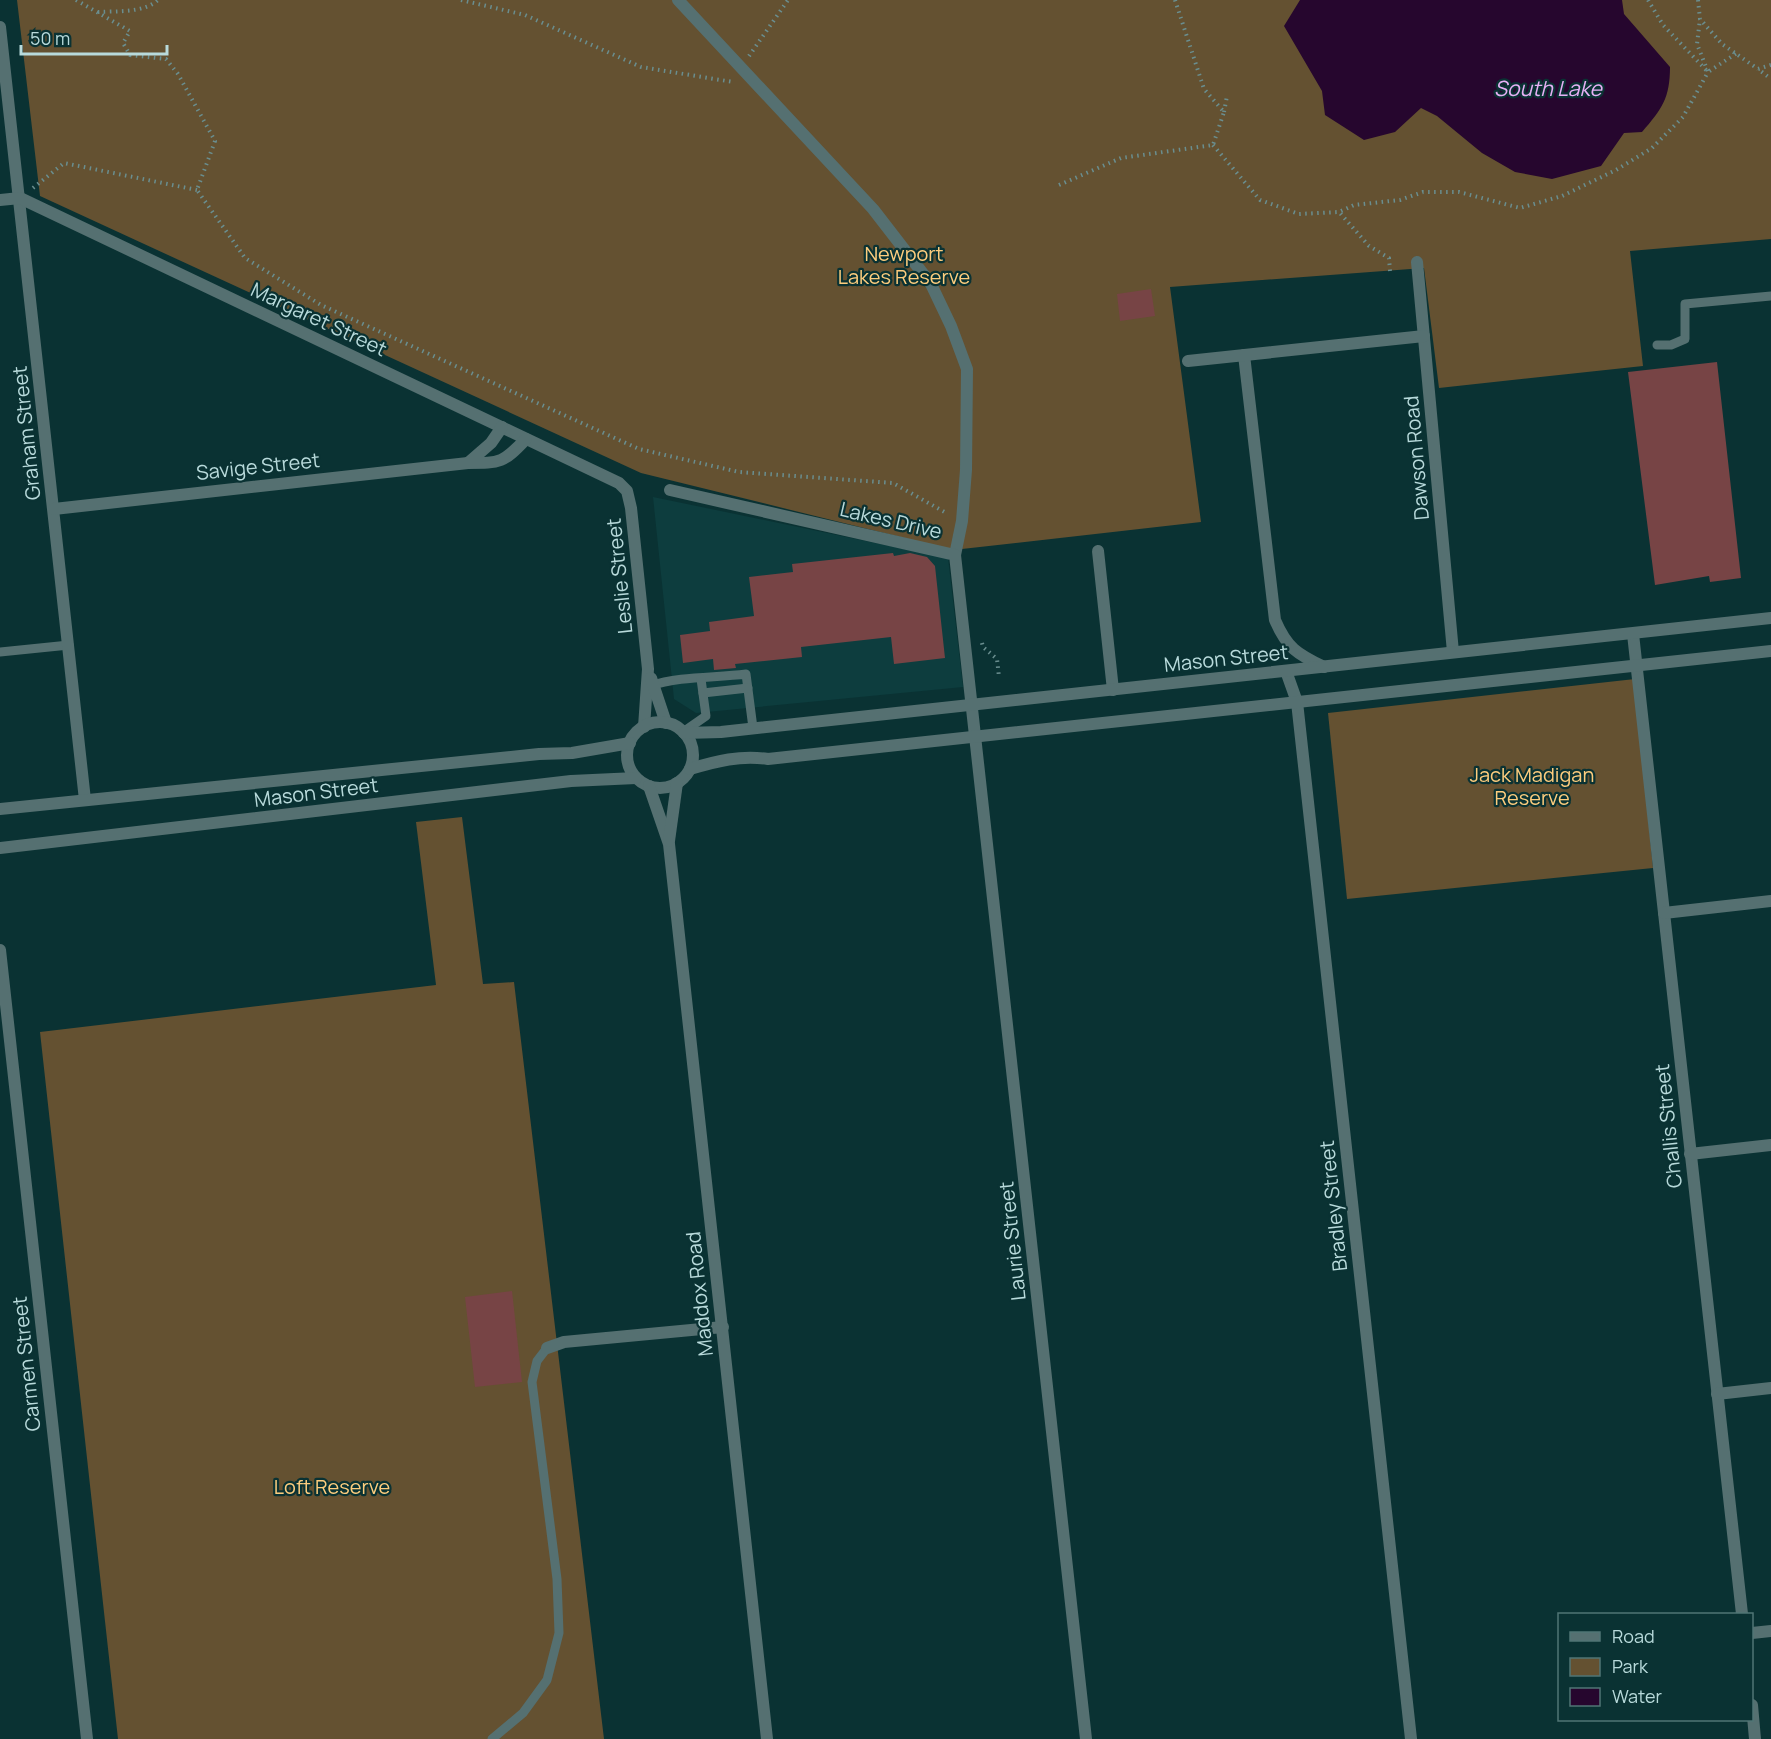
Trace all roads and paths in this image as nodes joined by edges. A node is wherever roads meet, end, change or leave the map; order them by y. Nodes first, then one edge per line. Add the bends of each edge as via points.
1 (76, 0) edge
2 (158, 0) edge
3 (461, 0) edge
4 (678, 0) edge
5 (788, 0) edge
6 (1175, 0) edge
7 (1648, 0) edge
8 (1698, 0) edge
9 (97, 12) junction
10 (1700, 19) junction
11 (0, 27) edge
12 (1737, 53) junction
13 (1771, 65) edge
14 (740, 68) junction
15 (1758, 69) junction
16 (1708, 72) junction
17 (1771, 79) edge
18 (757, 86) junction
19 (1227, 96) dead end
20 (1224, 112) junction
21 (1213, 145) junction
22 (1059, 185) dead end
23 (197, 190) junction
24 (20, 198) junction
25 (0, 200) edge
26 (1339, 212) junction
27 (1417, 262) dead end
28 (1390, 271) dead end
29 (1771, 296) edge
30 (1424, 336) junction
31 (1657, 345) dead end
32 (1244, 355) junction
33 (1188, 361) dead end
34 (502, 427) junction
35 (526, 439) junction
36 (468, 463) junction
37 (619, 483) joint
38 (670, 490) dead end
39 (54, 509) junction
40 (962, 521) junction
41 (1098, 551) dead end
42 (955, 555) junction
43 (1771, 618) edge
44 (1633, 633) junction
45 (981, 636) dead end
46 (69, 645) junction
47 (1771, 651) edge
48 (0, 652) edge
49 (1454, 652) junction
50 (1637, 665) junction
51 (1324, 667) junction
52 (1286, 671) junction
53 (999, 677) dead end
54 (701, 679) junction
55 (650, 686) junction
56 (748, 688) junction
57 (1113, 690) junction
58 (703, 693) junction
59 (1297, 702) junction
60 (973, 705) junction
61 (666, 723) junction
62 (644, 727) junction
63 (753, 728) junction
64 (683, 733) junction
65 (976, 738) junction
66 (630, 743) junction
67 (690, 769) junction
68 (636, 778) junction
69 (677, 783) junction
70 (649, 786) junction
71 (85, 800) junction
72 (0, 809) edge
73 (669, 844) junction
74 (0, 848) edge
75 (1771, 902) edge
76 (1664, 913) junction
77 (0, 950) edge
78 (1771, 1145) edge
79 (1690, 1154) junction
80 (723, 1327) junction
81 (547, 1348) joint
82 (1771, 1388) edge
83 (1717, 1394) junction
84 (1742, 1613) edge
85 (1771, 1631) edge
86 (1753, 1633) edge
87 (1753, 1716) edge
88 (87, 1739) edge
89 (492, 1739) edge
90 (767, 1739) edge
91 (1086, 1739) edge
92 (1411, 1739) edge
93 (1755, 1739) edge

1 - 9 path
2 - 9 path via 153,5
3 - 18 path via 525,15 641,67
4 - 14 street
5 - 14 path
6 - 20 path via 1204,89
7 - 16 path via 1663,25
8 - 10 path
9 - 23 path via 130,32 123,43 130,55 166,59 178,74 215,141
10 - 12 path via 1722,44
10 - 16 path via 1697,45
11 - 24 street, Graham Street
12 - 15 path
12 - 16 path
13 - 15 path
14 - 18 street
15 - 17 path
16 - 26 path via 1683,117 1652,148 1562,196 1520,208 1459,192 1423,192 1400,200 1354,205
18 - 40 street via 895,235 931,284 951,326 967,369
19 - 20 path
20 - 21 path
21 - 22 path via 1121,158
21 - 26 path via 1260,200 1299,214
23 - 24 path via 64,163
23 - 40 path via 245,258 321,305 639,449 739,472 893,483
24 - 25 street
24 - 34 street, Margaret Street
24 - 39 street, Graham Street
26 - 28 path via 1369,246 1389,258
27 - 30 street, Dawson Road
29 - 31 lane via 1685,304 1685,339
30 - 32 street
30 - 49 street, Dawson Road
32 - 33 street
32 - 51 street via 1275,620 1283,639 1298,655
34 - 35 street, Margaret Street
34 - 36 street via 492,444
35 - 36 street, Savige Street via 509,457 497,463
35 - 37 street, Margaret Street
36 - 39 street, Savige Street
37 - 55 street, Leslie Street via 627,491 631,508
38 - 42 street, Lakes Drive
39 - 46 street, Graham Street
40 - 42 street
41 - 57 street
42 - 60 street, Lakes Drive
43 - 44 street, Mason Street
44 - 49 street, Mason Street
44 - 50 street, Challis Street
45 - 53 path via 983,647 997,659
46 - 48 lane
46 - 71 street, Graham Street
47 - 50 street
49 - 51 street, Mason Street
50 - 59 street
50 - 76 street, Challis Street
51 - 52 street, Mason Street
52 - 57 street, Mason Street
52 - 59 street, Bradley Street
54 - 55 lane via 669,680
54 - 56 lane via 746,674
54 - 58 lane
55 - 61 street, Leslie Street
55 - 62 street, Leslie Street
56 - 58 lane
56 - 63 lane
57 - 60 street, Mason Street
58 - 64 lane via 706,716
59 - 65 street
59 - 92 street, Bradley Street
60 - 63 street, Mason Street
60 - 65 street, Lakes Drive
61 - 62 street
61 - 64 street
62 - 66 street
63 - 64 street, Mason Street
64 - 67 street via 693,750
65 - 67 street via 768,759 738,758
65 - 91 street, Laurie Street
66 - 68 street via 628,762
66 - 71 street, Mason Street via 572,753
67 - 69 street
68 - 70 street
68 - 74 street, Mason Street via 571,782
69 - 70 street via 659,788
69 - 73 street, Maddox Road
70 - 73 street, Maddox Road
71 - 72 street, Mason Street
73 - 80 street, Maddox Road
75 - 76 street
76 - 79 street, Challis Street
77 - 88 street, Carmen Street
78 - 79 street
79 - 83 street, Challis Street
80 - 81 street via 564,1342
80 - 90 street, Maddox Road
81 - 89 lane via 537,1361 532,1382 557,1579 559,1633 547,1680 523,1713
82 - 83 street
83 - 84 street, Challis Street
85 - 86 street
87 - 93 street

